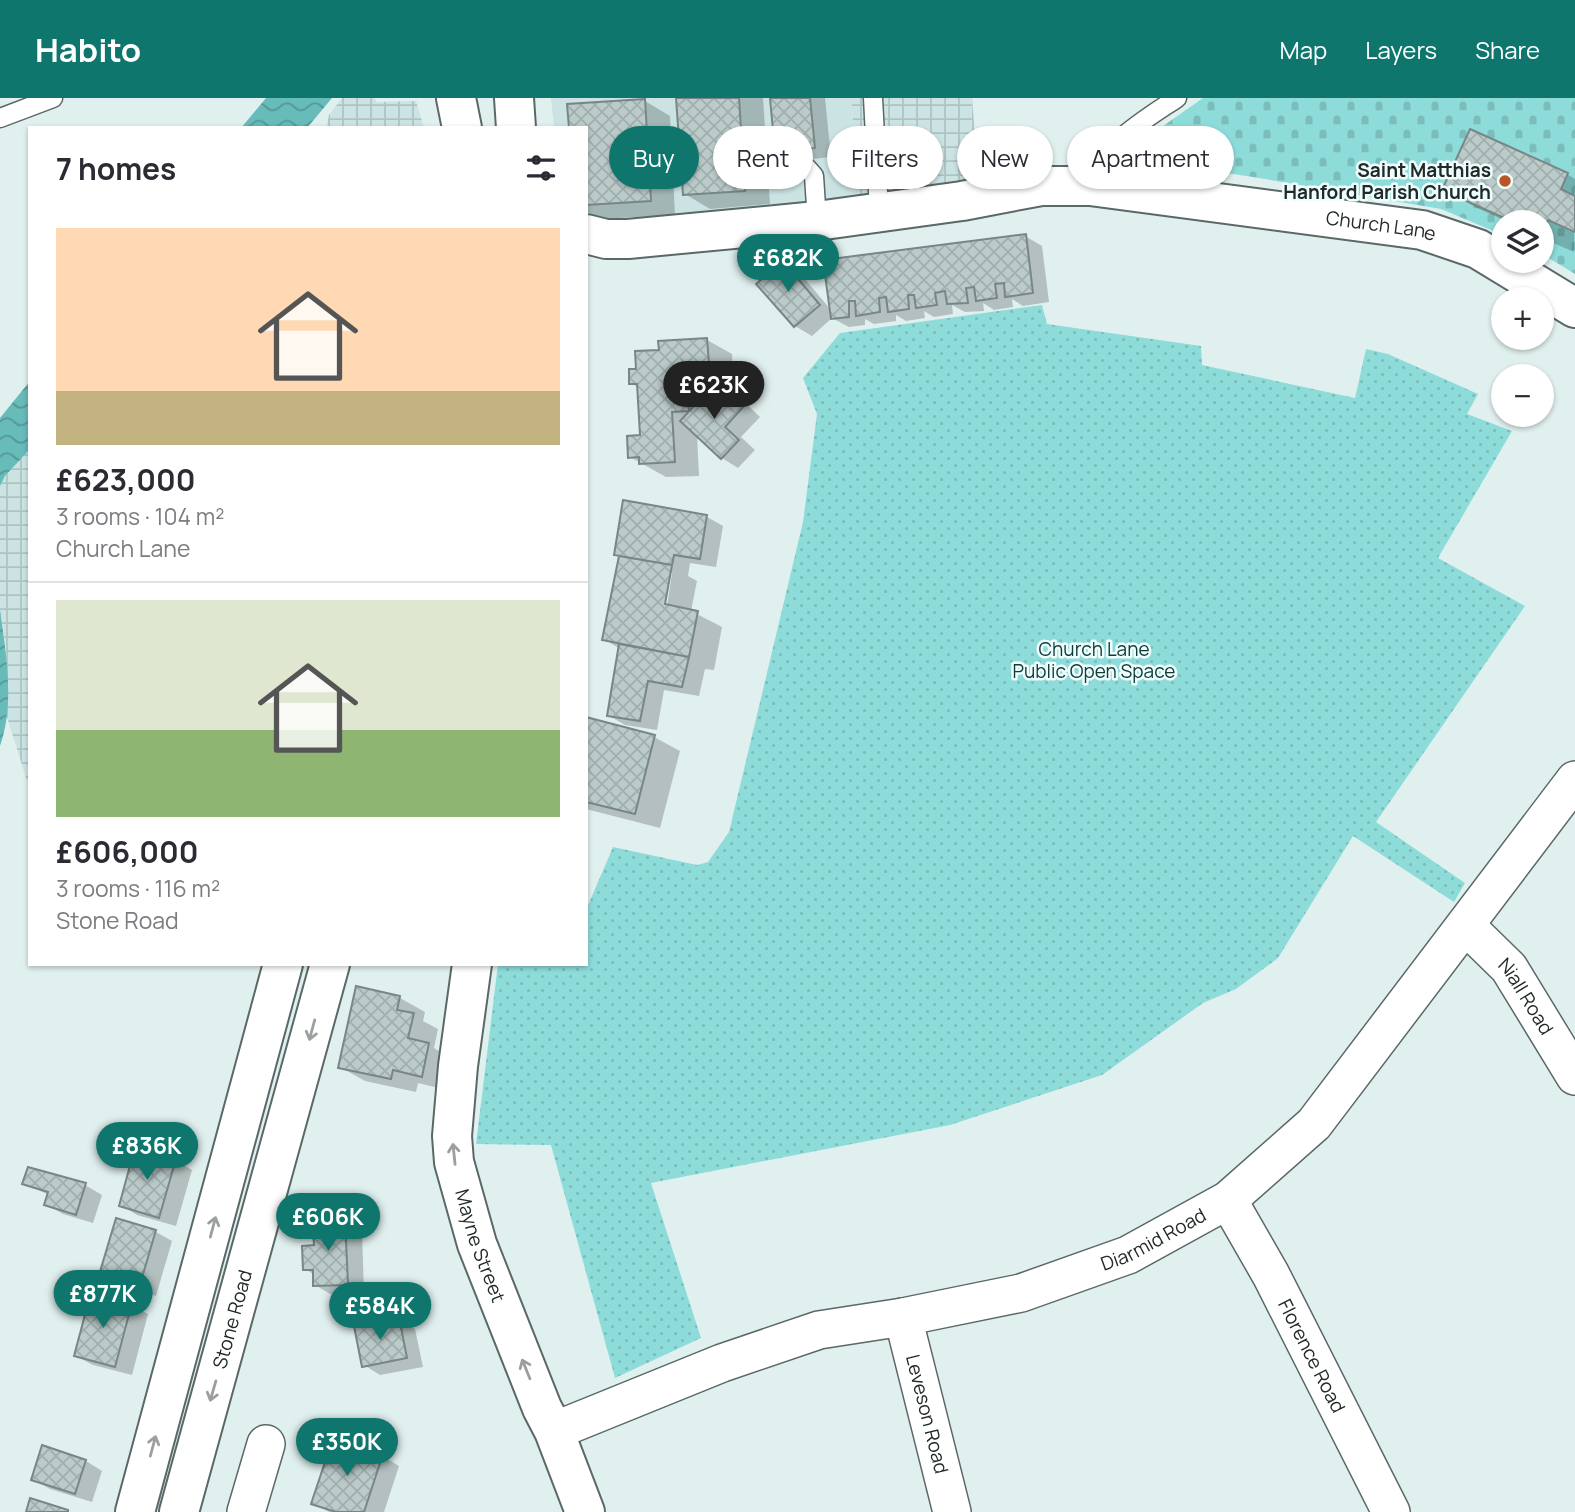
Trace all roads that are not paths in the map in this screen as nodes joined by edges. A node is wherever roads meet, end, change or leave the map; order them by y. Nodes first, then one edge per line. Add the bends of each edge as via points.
1 (53, 98) edge
2 (456, 98) edge
3 (514, 98) edge
4 (873, 98) edge
5 (1177, 98) edge
6 (0, 118) edge
7 (462, 126) edge
8 (516, 126) edge
9 (1137, 126) edge
10 (813, 175) edge
11 (1067, 186) edge
12 (1113, 189) edge
13 (879, 211) junction
14 (817, 221) junction
15 (593, 242) edge
16 (1575, 307) edge
17 (1575, 780) edge
18 (1466, 926) junction
19 (282, 966) edge
20 (329, 966) edge
21 (472, 966) edge
22 (1575, 1076) edge
23 (1228, 1200) junction
24 (903, 1317) junction
25 (554, 1431) junction
26 (270, 1458) dead end
27 (135, 1512) edge
28 (179, 1512) edge
29 (246, 1512) edge
30 (585, 1512) edge
31 (952, 1512) edge
32 (1391, 1512) edge

1 - 6 lane
2 - 7 main road
3 - 8 main road
4 - 13 lane
5 - 9 lane
10 - 14 lane
11 - 13 main road, Church Lane
12 - 16 main road, Church Lane via 1422,230 1478,249
13 - 14 main road, Church Lane
14 - 15 main road, Church Lane
17 - 18 street, Diarmid Road
18 - 22 street, Niall Road via 1508,968
18 - 23 street, Diarmid Road via 1314,1124
27 -> 19 main road
20 -> 28 main road, Stone Road
25 -> 21 main road, Mayne Street via 477,1244 454,1162 456,1089
23 - 24 street, Diarmid Road via 1128,1255 1021,1293
23 - 32 street, Florence Road
24 - 25 street, Diarmid Road via 819,1330 722,1363
24 - 31 street, Leveson Road
25 - 30 main road, Mayne Street
26 - 29 street

